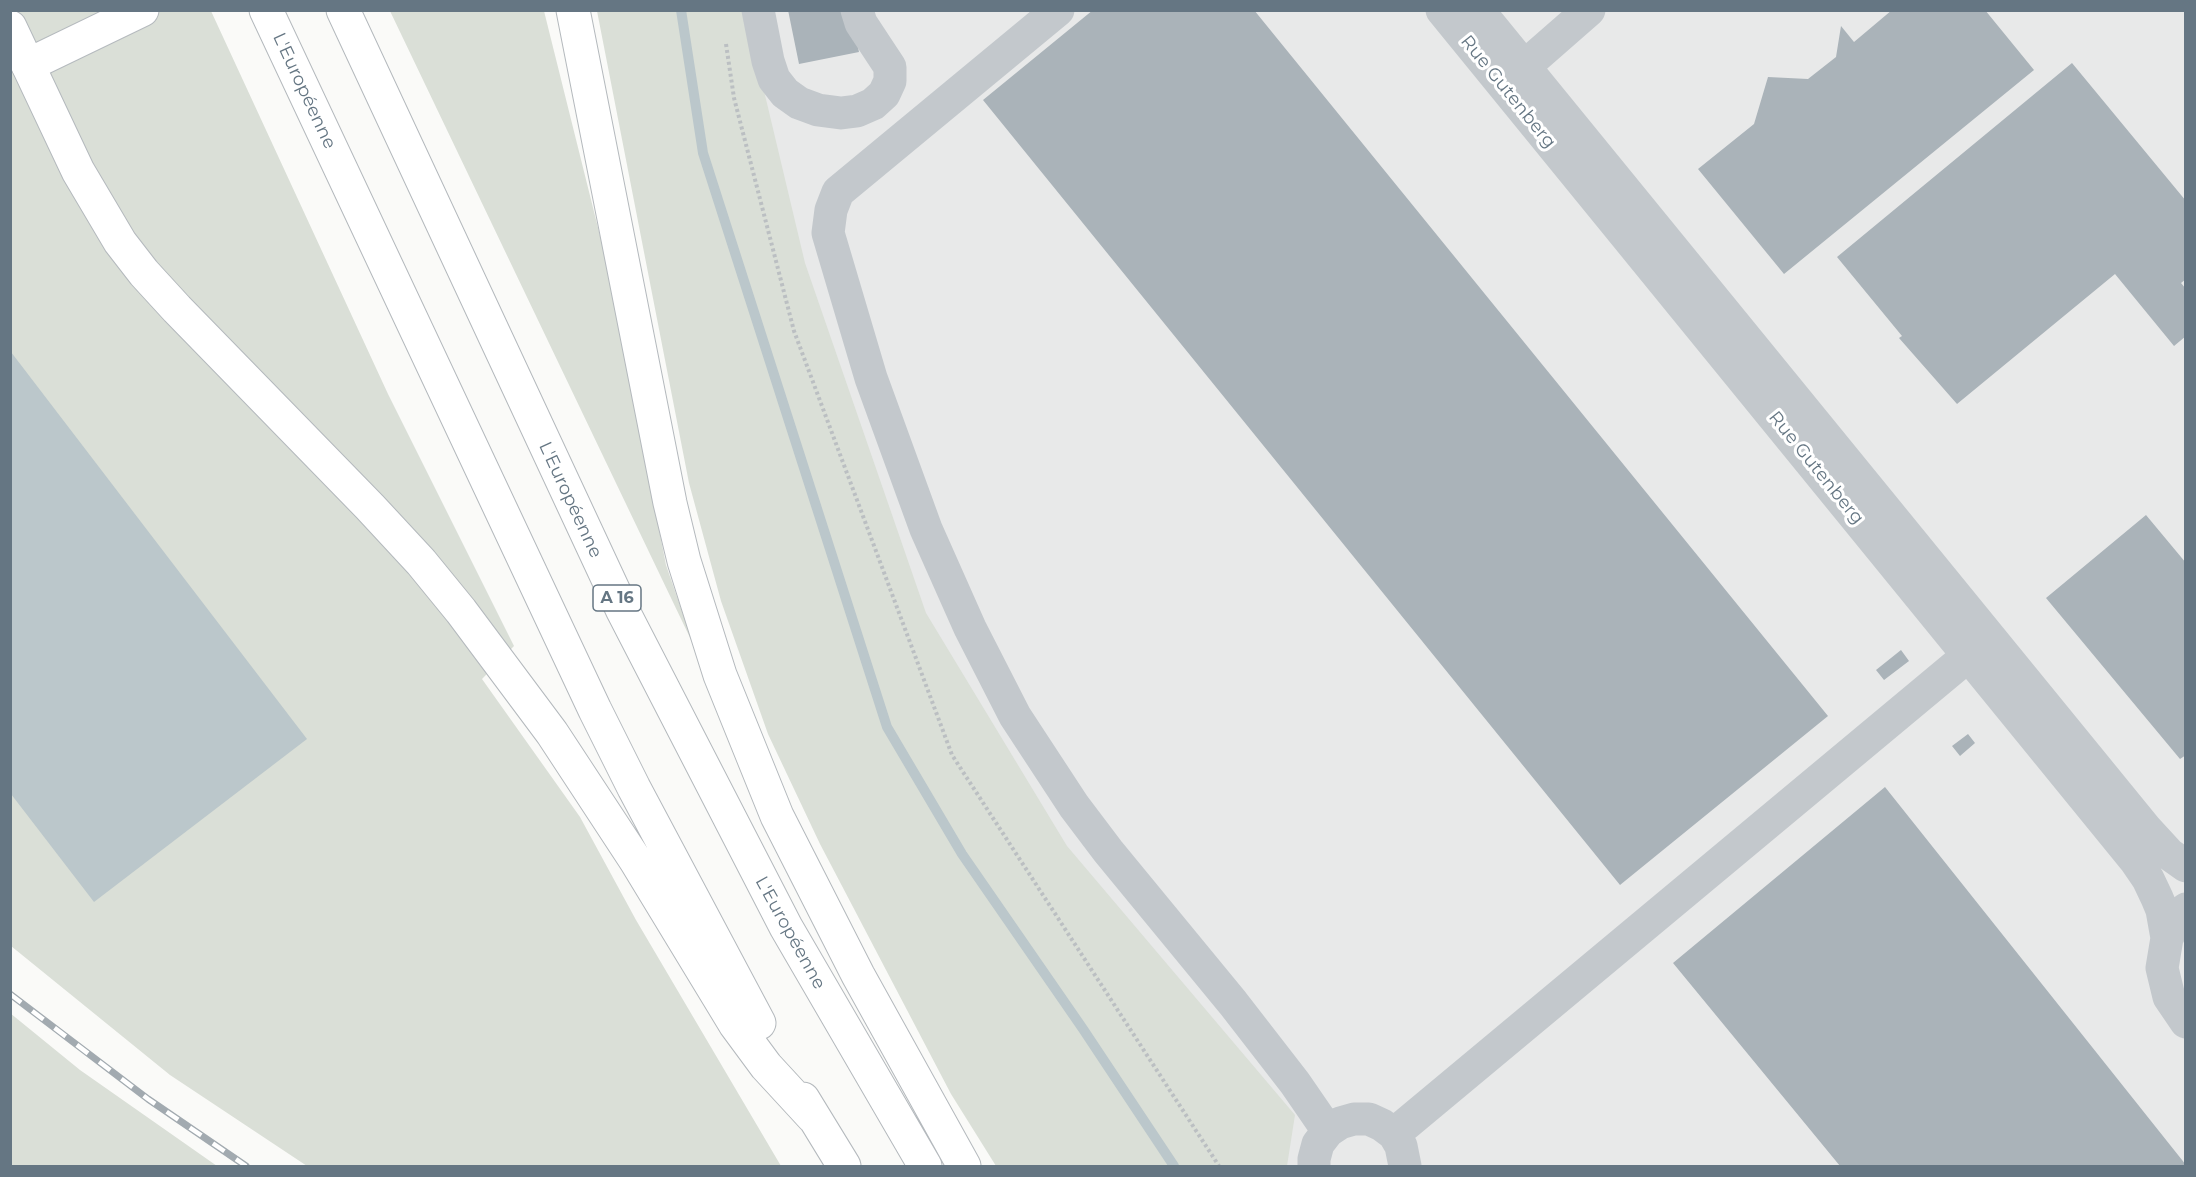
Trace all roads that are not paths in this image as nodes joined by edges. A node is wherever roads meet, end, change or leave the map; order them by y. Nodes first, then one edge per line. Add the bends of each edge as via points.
1 (142, 10) edge
2 (266, 10) edge
3 (573, 10) edge
4 (758, 10) edge
5 (857, 10) edge
6 (1058, 10) edge
7 (1442, 10) edge
8 (1478, 10) edge
9 (1589, 10) edge
10 (343, 11) edge
11 (10, 27) edge
12 (28, 65) junction
13 (1513, 76) junction
14 (1969, 655) junction
15 (2186, 866) edge
16 (2186, 909) edge
17 (2167, 938) junction
18 (2186, 1022) edge
19 (813, 1117) junction
20 (1328, 1131) junction
21 (1394, 1134) junction
22 (843, 1167) edge
23 (925, 1167) edge
24 (964, 1167) edge
25 (1314, 1167) edge
26 (1405, 1167) edge

1 - 12 main road
2 - 19 main road, L'Européenne via 634,788
3 - 24 main road via 670,503 717,665 777,816 858,975
4 - 5 street via 768,61 774,79 785,93 818,110 841,113 873,104 890,81 890,67 861,23
6 - 20 street via 838,192 828,233 871,378 908,484 1005,698 1074,806 1114,860 1233,1003
7 - 13 street, Rue Gutenberg
8 - 13 street, Rue Gutenberg
9 - 13 street
10 - 23 main road, L'Européenne / A 16 via 632,630 786,927
11 - 12 main road
12 - 19 main road via 78,171 120,242 177,309 421,562 461,611 552,733 735,1024
13 - 14 street, Rue Gutenberg
13 - 15 street, Rue Gutenberg via 2146,829
14 - 17 street, Rue Gutenberg via 2142,869 2162,910
14 - 21 street
16 - 17 street
17 - 18 street via 2163,978 2169,997
19 - 22 main road, L'Européenne
20 - 21 street via 1340,1123 1369,1119
20 - 25 street via 1318,1144
21 - 26 street

